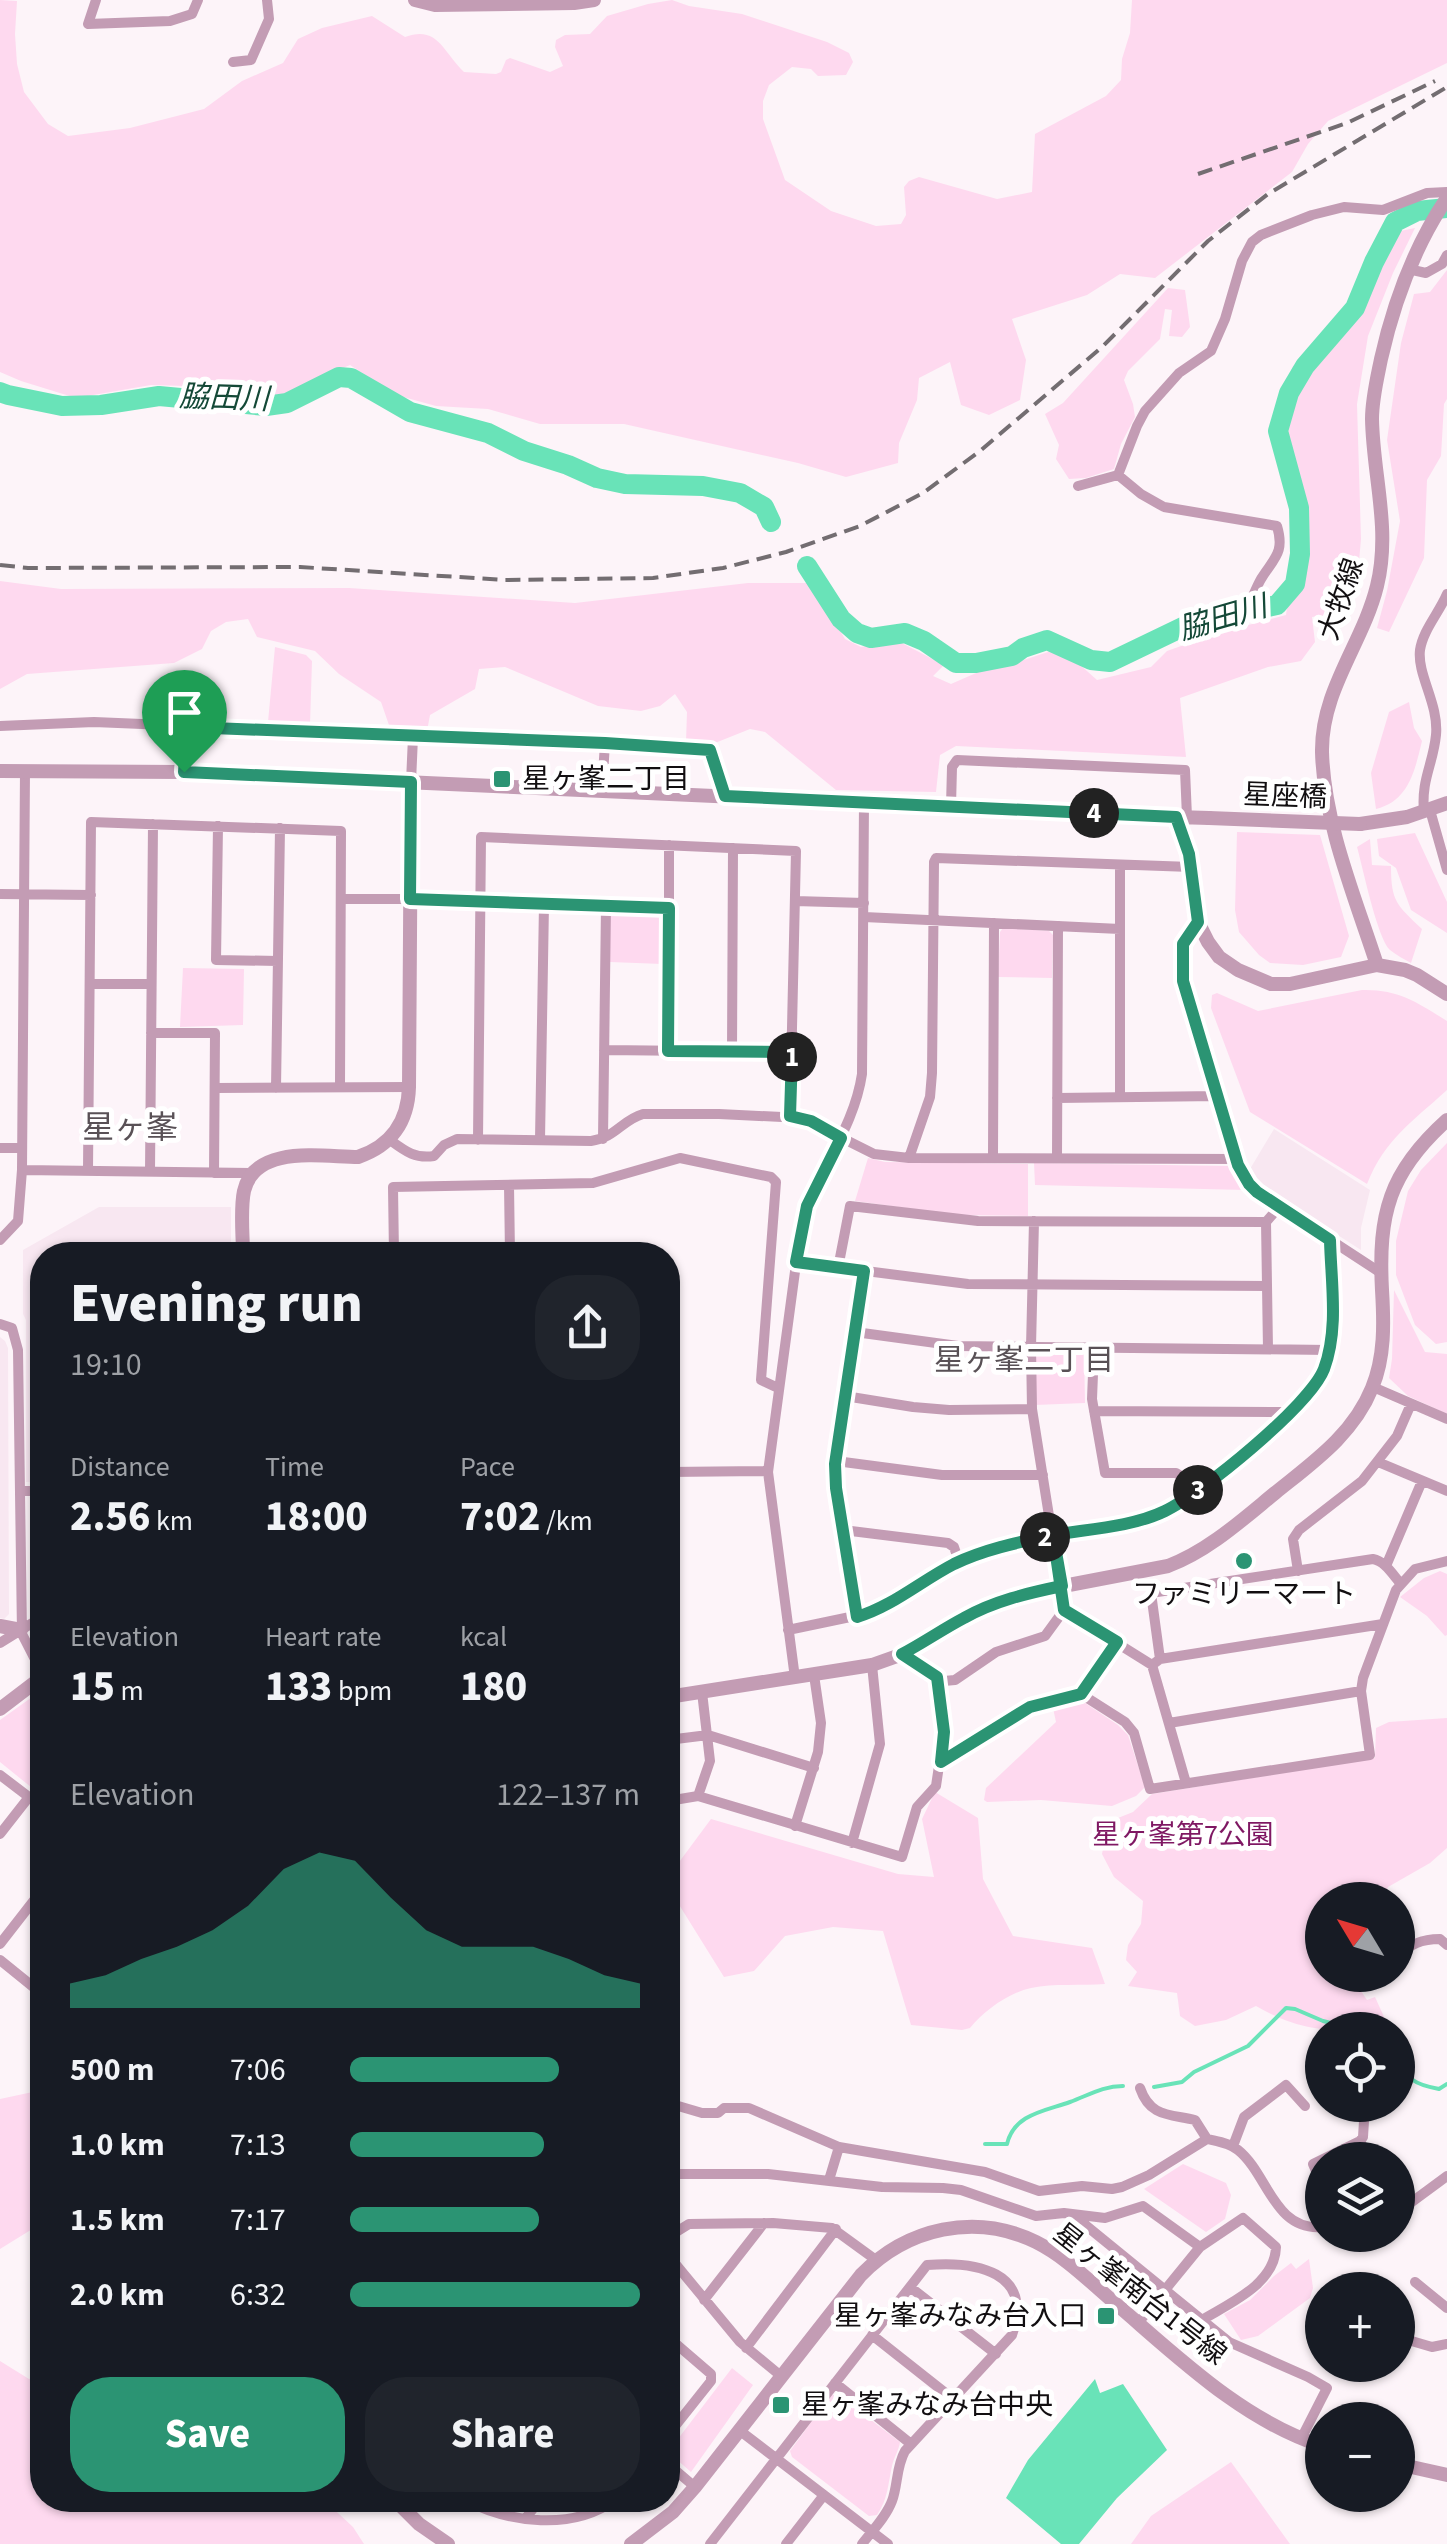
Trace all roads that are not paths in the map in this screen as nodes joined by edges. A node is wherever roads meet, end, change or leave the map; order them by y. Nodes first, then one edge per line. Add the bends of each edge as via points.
1 (96, 0) edge
2 (198, 0) edge
3 (267, 0) edge
4 (594, 0) edge
5 (418, 1) edge
6 (234, 62) dead end
7 (1447, 195) edge
8 (1447, 254) edge
9 (1408, 269) junction
10 (1118, 475) junction
11 (1078, 486) dead end
12 (1447, 594) edge
13 (1250, 602) dead end
14 (0, 726) edge
15 (187, 727) junction
16 (413, 736) junction
17 (605, 743) junction
18 (25, 771) junction
19 (0, 772) edge
20 (184, 772) junction
21 (411, 782) junction
22 (602, 790) junction
23 (725, 796) junction
24 (864, 802) junction
25 (1447, 803) edge
26 (951, 806) junction
27 (1427, 811) junction
28 (1182, 817) junction
29 (153, 824) junction
30 (218, 826) junction
31 (280, 828) junction
32 (669, 845) junction
33 (732, 848) junction
34 (1446, 863) edge
35 (1120, 866) junction
36 (1191, 867) junction
37 (0, 894) edge
38 (24, 894) junction
39 (91, 895) junction
40 (341, 899) junction
41 (410, 899) junction
42 (795, 901) junction
43 (480, 902) junction
44 (864, 903) junction
45 (544, 904) junction
46 (606, 906) junction
47 (669, 908) junction
48 (864, 917) junction
49 (933, 920) junction
50 (1198, 922) junction
51 (994, 923) junction
52 (1058, 926) junction
53 (1120, 929) junction
54 (278, 962) junction
55 (1377, 965) junction
56 (90, 984) junction
57 (151, 984) junction
58 (1447, 994) edge
59 (151, 1033) junction
60 (604, 1050) junction
61 (668, 1051) junction
62 (732, 1052) junction
63 (792, 1052) junction
64 (409, 1087) junction
65 (215, 1088) junction
66 (276, 1088) junction
67 (340, 1088) junction
68 (1218, 1096) junction
69 (1120, 1097) junction
70 (1057, 1098) junction
71 (790, 1116) junction
72 (1447, 1120) edge
73 (841, 1138) junction
74 (390, 1140) junction
75 (478, 1140) junction
76 (540, 1140) junction
77 (604, 1140) junction
78 (0, 1148) edge
79 (22, 1148) junction
80 (993, 1157) junction
81 (909, 1158) junction
82 (1057, 1158) junction
83 (1236, 1159) junction
84 (22, 1170) junction
85 (88, 1171) junction
86 (150, 1172) junction
87 (214, 1173) junction
88 (252, 1173) junction
89 (509, 1185) junction
90 (1279, 1207) junction
91 (1034, 1221) junction
92 (1266, 1222) junction
93 (0, 1240) edge
94 (1330, 1240) junction
95 (243, 1242) edge
96 (394, 1242) edge
97 (510, 1242) edge
98 (796, 1262) junction
99 (838, 1268) junction
100 (864, 1271) junction
101 (1381, 1273) junction
102 (1033, 1284) junction
103 (1268, 1286) junction
104 (0, 1324) edge
105 (855, 1332) junction
106 (1031, 1346) junction
107 (1094, 1349) junction
108 (1268, 1350) junction
109 (1329, 1350) junction
110 (1373, 1387) junction
111 (778, 1388) junction
112 (846, 1396) junction
113 (1412, 1404) junction
114 (1032, 1409) junction
115 (1094, 1411) junction
116 (1292, 1412) junction
117 (1447, 1419) edge
118 (836, 1462) junction
119 (1378, 1462) junction
120 (768, 1471) junction
121 (680, 1472) edge
122 (1043, 1475) junction
123 (1422, 1480) junction
124 (20, 1491) junction
125 (30, 1491) edge
126 (1195, 1492) junction
127 (1447, 1492) edge
128 (843, 1530) junction
129 (1053, 1535) junction
130 (959, 1562) junction
131 (1447, 1562) edge
132 (1386, 1566) junction
133 (1298, 1571) junction
134 (1401, 1584) junction
135 (1062, 1586) junction
136 (1064, 1610) junction
137 (857, 1617) junction
138 (30, 1624) edge
139 (1383, 1624) junction
140 (0, 1626) edge
141 (21, 1630) junction
142 (788, 1630) junction
143 (1117, 1642) junction
144 (0, 1643) edge
145 (30, 1649) edge
146 (902, 1654) junction
147 (1156, 1662) junction
148 (872, 1666) junction
149 (814, 1674) junction
150 (937, 1677) junction
151 (795, 1678) junction
152 (30, 1684) edge
153 (1362, 1691) junction
154 (702, 1692) junction
155 (1081, 1694) junction
156 (680, 1695) edge
157 (0, 1708) edge
158 (1169, 1723) junction
159 (708, 1734) junction
160 (680, 1738) edge
161 (941, 1762) junction
162 (814, 1768) junction
163 (0, 1774) edge
164 (1186, 1783) junction
165 (698, 1796) junction
166 (28, 1797) joint
167 (680, 1799) edge
168 (795, 1826) junction
169 (0, 1834) edge
170 (852, 1843) junction
171 (30, 1905) edge
172 (1415, 1943) edge
173 (0, 1944) edge
174 (1447, 1945) edge
175 (0, 1960) edge
176 (30, 1984) edge
177 (1140, 2088) dead end
178 (1305, 2106) dead end
179 (680, 2107) edge
180 (1364, 2122) edge
181 (1207, 2139) junction
182 (1360, 2142) edge
183 (1233, 2146) junction
184 (839, 2147) junction
185 (680, 2174) edge
186 (1447, 2176) edge
187 (829, 2180) junction
188 (1415, 2200) edge
189 (1072, 2214) junction
190 (764, 2223) junction
191 (1305, 2226) edge
192 (836, 2229) junction
193 (680, 2230) edge
194 (1200, 2247) junction
195 (876, 2260) junction
196 (680, 2270) edge
197 (1415, 2282) dead end
198 (910, 2287) junction
199 (1165, 2290) junction
200 (704, 2300) junction
201 (1447, 2308) edge
202 (1202, 2320) junction
203 (1138, 2323) junction
204 (872, 2335) junction
205 (1415, 2343) edge
206 (1447, 2344) edge
207 (680, 2347) edge
208 (746, 2348) junction
209 (996, 2354) junction
210 (781, 2376) junction
211 (835, 2383) junction
212 (953, 2399) junction
213 (680, 2421) edge
214 (739, 2430) junction
215 (1302, 2439) junction
216 (1305, 2440) edge
217 (911, 2444) junction
218 (776, 2459) junction
219 (1415, 2468) edge
220 (680, 2474) edge
221 (1447, 2475) edge
222 (695, 2487) junction
223 (824, 2495) junction
224 (680, 2504) edge
225 (408, 2512) edge
226 (494, 2512) edge
227 (530, 2512) edge
228 (592, 2512) edge
229 (673, 2512) edge
230 (525, 2518) junction
231 (872, 2532) junction
232 (641, 2541) edge
233 (448, 2544) edge
234 (710, 2544) edge
235 (786, 2544) edge
236 (862, 2544) edge
237 (888, 2544) edge

1 - 2 street via 88,24 170,21 192,14
3 - 6 street via 269,19 252,60
4 - 5 street
7 - 9 street, 大牧線
7 - 10 street via 1427,194 1383,210 1312,215 1252,242 1211,351 1178,373 1145,411
8 - 9 street via 1426,273
9 - 55 street, 大牧線 via 1373,402 1383,518 1377,589 1334,688 1322,734 1327,799
10 - 11 street
10 - 13 street via 1164,507 1278,526 1279,554
12 - 27 street via 1419,656 1436,734 1422,791
14 - 15 street
15 - 16 street
15 - 20 street
16 - 17 street
16 - 21 street
17 - 22 street
17 - 23 street via 710,750
18 - 19 street, 星座橋
18 - 20 street, 星座橋
18 - 38 street
20 - 21 street, 星座橋
21 - 22 street, 星座橋
21 - 41 street
22 - 23 street, 星座橋
23 - 24 street, 星座橋
24 - 26 street, 星座橋
24 - 44 street
25 - 27 street, 星座橋
26 - 28 street, 星座橋
26 - 28 street via 957,760 1185,770
27 - 28 street, 星座橋, bridge via 1360,824
27 - 34 street
28 - 36 street
29 - 30 street
29 - 39 street via 92,822
29 - 57 street
30 - 31 street
30 - 54 street via 216,960
31 - 40 street via 341,831
31 - 54 street
32 - 33 street
32 - 43 street via 481,837
32 - 47 street
33 - 42 street via 796,851
33 - 62 street
35 - 36 street
35 - 49 street via 936,858
35 - 53 street
36 - 50 street
37 - 38 street
38 - 39 street
38 - 79 street
39 - 56 street
40 - 41 street
40 - 67 street
41 - 43 street
41 - 64 street
42 - 44 street
42 - 63 street
43 - 45 street
43 - 75 street
44 - 48 street
45 - 46 street
45 - 76 street
46 - 47 street
46 - 60 street
47 - 61 street
48 - 49 street
48 - 73 street via 862,1074
49 - 51 street
49 - 81 street via 930,1097
50 - 55 street via 1219,957 1271,984
50 - 68 street via 1183,944 1183,981
51 - 52 street
51 - 80 street
52 - 53 street
52 - 70 street
53 - 69 street
54 - 66 street
55 - 58 street via 1405,970
56 - 57 street
56 - 85 street
57 - 59 street
59 - 65 street via 216,1033
59 - 86 street
60 - 61 street
60 - 77 street
61 - 62 street
62 - 63 street
63 - 71 street
64 - 67 street
64 - 74 street via 405,1116
65 - 66 street
65 - 87 street
66 - 67 street
68 - 69 street
68 - 83 street
69 - 70 street
70 - 82 street
71 - 73 street
71 - 77 street via 643,1114
72 - 101 street via 1408,1160 1395,1184 1381,1239
73 - 81 street via 874,1154
73 - 98 street via 807,1206
74 - 75 street via 418,1158 434,1156 451,1141
74 - 88 street via 358,1157 275,1159
75 - 76 street
76 - 77 street
78 - 79 street
79 - 84 street
80 - 81 street
80 - 82 street
82 - 83 street
83 - 90 street via 1249,1184
84 - 85 street
84 - 93 street via 18,1222
85 - 86 street
86 - 87 street
87 - 88 street
88 - 95 street via 243,1195
89 - 96 street via 393,1187
89 - 97 street
89 - 111 street via 592,1183 680,1158 771,1177 776,1182 761,1380
90 - 92 street
90 - 94 street
91 - 92 street
91 - 99 street via 952,1220 850,1206
91 - 102 street
92 - 103 street
94 - 101 street
94 - 109 street
98 - 99 street
98 - 111 street
99 - 100 street
100 - 102 street
100 - 105 street
101 - 110 street via 1382,1354
102 - 103 street
102 - 106 street
103 - 108 street
104 - 124 street via 12,1328 18,1350
105 - 106 street via 958,1346
105 - 112 street
106 - 107 street
106 - 114 street
107 - 108 street
107 - 115 street
108 - 109 street
109 - 116 street via 1323,1372
110 - 113 street
110 - 135 street via 1330,1448 1215,1541 1168,1566
111 - 120 street
112 - 114 street via 912,1408
112 - 118 street
113 - 117 street
113 - 119 street
114 - 122 street
115 - 116 street
115 - 126 street via 1105,1473 1176,1474
116 - 126 street
118 - 122 street via 942,1475
118 - 128 street
119 - 123 street
119 - 133 street via 1299,1530 1293,1539
120 - 121 street
120 - 142 street
122 - 129 street
123 - 127 street
123 - 132 street
124 - 125 street
124 - 141 street
126 - 129 street via 1144,1520
128 - 130 street via 948,1543
128 - 137 street
129 - 130 street
129 - 135 street
130 - 137 street
131 - 134 street via 1415,1570
132 - 133 street via 1373,1560
132 - 134 street
133 - 147 street via 1152,1592
134 - 139 street
135 - 136 street
135 - 146 street via 992,1605
136 - 143 street
136 - 150 street via 1045,1636 996,1652 955,1680
137 - 142 street
138 - 141 street
139 - 147 street
139 - 153 street
140 - 141 street
141 - 144 street
141 - 145 street
142 - 151 street
143 - 147 street
143 - 155 street
146 - 148 street
146 - 150 street
147 - 158 street
148 - 149 street
148 - 170 street via 880,1744
149 - 151 street
149 - 162 street via 821,1722
150 - 161 street
151 - 154 street
152 - 157 street
153 - 158 street
153 - 164 street via 1370,1755
154 - 156 street
154 - 159 street
155 - 161 street via 1030,1707
155 - 164 street via 1134,1733 1150,1789
158 - 164 street
159 - 160 street
159 - 162 street
159 - 165 street via 710,1761
161 - 170 street via 936,1786 917,1807 902,1857
162 - 168 street
163 - 166 street
165 - 167 street
165 - 168 street
166 - 169 street
168 - 170 street
171 - 173 street
172 - 174 street via 1440,1939
175 - 176 street
177 - 181 street via 1146,2104 1195,2120
178 - 183 street via 1286,2085 1244,2117
179 - 184 street via 702,2113 749,2108
180 - 182 street
181 - 183 street
181 - 184 street via 1122,2187 1039,2191 985,2172
183 - 191 street via 1279,2208
184 - 187 street
185 - 187 street
186 - 188 street
187 - 189 street via 961,2190 1036,2216
189 - 194 street via 1105,2218 1142,2206
189 - 199 street
190 - 192 street
190 - 193 street
190 - 200 street
192 - 195 street
192 - 208 street
194 - 199 street
194 - 202 street via 1243,2218 1276,2247 1276,2262 1251,2290
195 - 203 street, 星ヶ峯南台1号線 via 938,2230 999,2229 1051,2251
195 - 210 street, 星ヶ峯南台1号線
196 - 200 street
197 - 201 street
198 - 204 street
198 - 209 street
198 - 209 street via 926,2265 950,2263 982,2268 1008,2282 1017,2314 1012,2335
199 - 202 street
199 - 203 street
200 - 208 street
202 - 215 street via 1229,2342 1327,2388
203 - 215 street, 星ヶ峯南台1号線 via 1247,2410
204 - 211 street
204 - 212 street
205 - 206 street
207 - 213 street via 712,2381
208 - 210 street
209 - 212 street
210 - 214 street, 星ヶ峯南台1号線
211 - 217 street
211 - 218 street
212 - 217 street
214 - 218 street
214 - 222 street, 星ヶ峯南台1号線
215 - 216 street, 星ヶ峯南台1号線
217 - 231 street via 900,2459 892,2501
218 - 223 street
218 - 234 street
219 - 221 street
220 - 222 street
222 - 224 street, 星ヶ峯南台1号線
223 - 231 street
223 - 235 street
225 - 233 street
226 - 230 street
227 - 230 street
228 - 230 street
229 - 232 street, 星ヶ峯南台1号線
231 - 236 street
231 - 237 street

